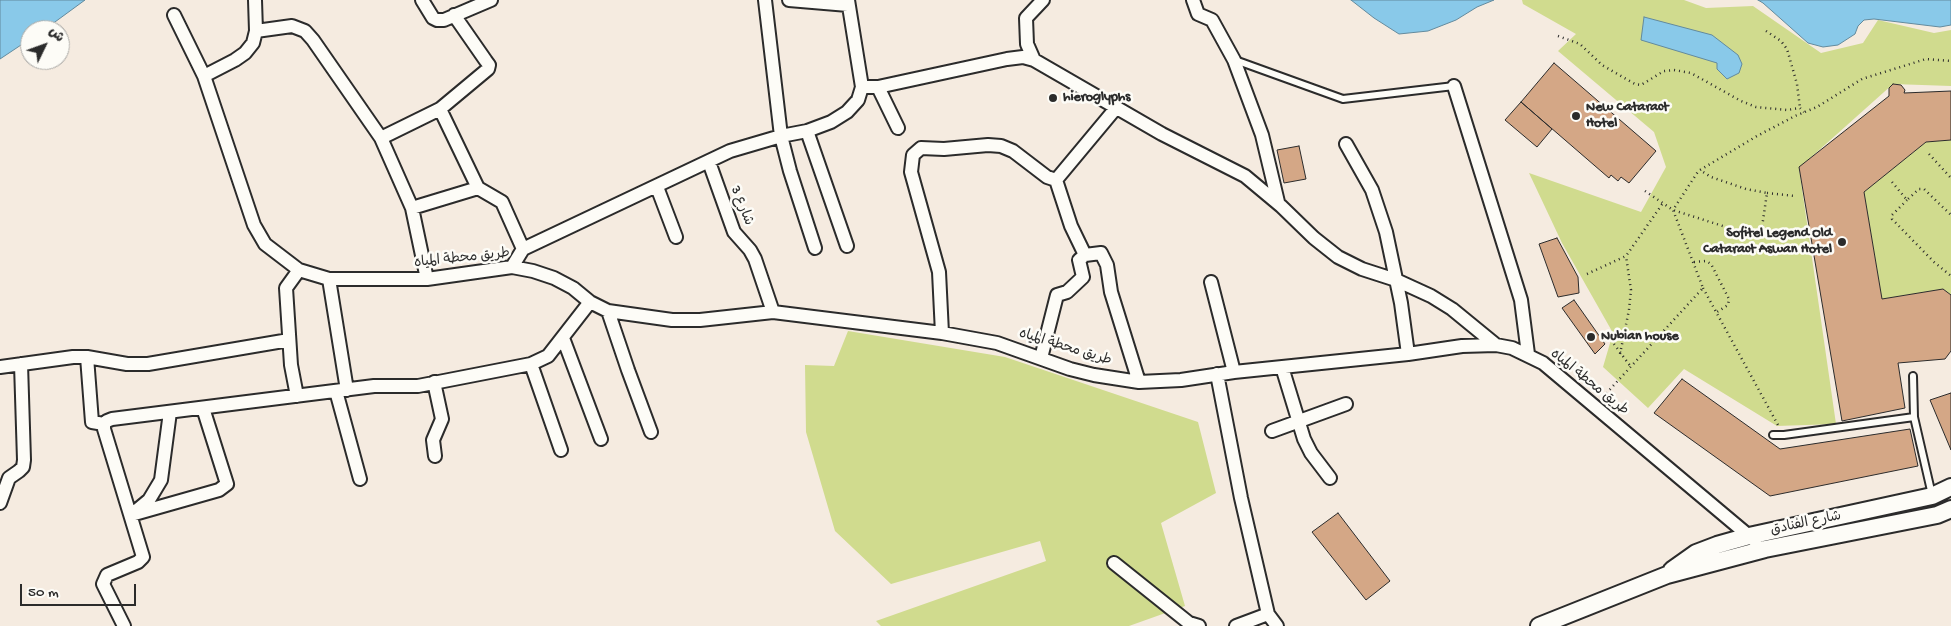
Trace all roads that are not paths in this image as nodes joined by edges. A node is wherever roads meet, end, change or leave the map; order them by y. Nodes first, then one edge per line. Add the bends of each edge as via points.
1 (255, 0) edge
2 (422, 0) edge
3 (491, 0) edge
4 (765, 0) edge
5 (789, 0) edge
6 (1044, 0) edge
7 (1193, 0) edge
8 (848, 2) edge
9 (174, 15) dead end
10 (454, 15) junction
11 (256, 31) junction
12 (1034, 60) junction
13 (1234, 60) junction
14 (204, 76) junction
15 (878, 86) junction
16 (1454, 86) joint
17 (862, 87) junction
18 (1116, 108) junction
19 (440, 109) junction
20 (898, 128) dead end
21 (808, 131) junction
22 (781, 136) junction
23 (381, 138) junction
24 (1346, 144) dead end
25 (709, 162) junction
26 (1056, 180) junction
27 (656, 187) junction
28 (478, 188) junction
29 (1278, 202) junction
30 (412, 208) junction
31 (676, 237) dead end
32 (847, 246) dead end
33 (815, 248) dead end
34 (523, 249) junction
35 (1085, 255) junction
36 (512, 267) junction
37 (299, 270) junction
38 (329, 279) junction
39 (428, 279) junction
40 (1396, 280) junction
41 (1212, 282) dead end
42 (590, 302) junction
43 (608, 311) junction
44 (773, 312) junction
45 (942, 332) junction
46 (564, 338) junction
47 (289, 340) junction
48 (1496, 345) junction
49 (1408, 354) junction
50 (1528, 354) junction
51 (87, 358) junction
52 (1041, 358) junction
53 (21, 364) junction
54 (531, 364) junction
55 (0, 367) edge
56 (1282, 367) junction
57 (1234, 372) junction
58 (1217, 374) junction
59 (1913, 376) dead end
60 (434, 382) junction
61 (1139, 382) junction
62 (342, 390) junction
63 (297, 396) junction
64 (1346, 404) dead end
65 (203, 408) junction
66 (170, 412) junction
67 (1914, 417) junction
68 (1298, 421) junction
69 (104, 424) junction
70 (1272, 431) dead end
71 (651, 432) dead end
72 (1773, 435) dead end
73 (601, 439) dead end
74 (561, 450) dead end
75 (435, 456) dead end
76 (1330, 478) dead end
77 (360, 479) dead end
78 (1951, 487) edge
79 (1932, 496) junction
80 (0, 503) edge
81 (1944, 512) edge
82 (131, 515) junction
83 (1749, 536) junction
84 (1765, 549) junction
85 (1114, 563) dead end
86 (1667, 574) junction
87 (1268, 614) junction
88 (124, 626) edge
89 (1199, 626) edge
90 (1236, 626) edge
91 (1277, 626) edge
92 (1539, 626) edge

1 - 11 street
2 - 10 street via 437,20
3 - 10 street
4 - 22 street
5 - 8 street
6 - 12 street via 1026,18 1027,44
7 - 13 street via 1198,14 1212,20
8 - 17 street
9 - 14 street
10 - 19 street via 489,65 485,72
11 - 14 street via 253,43 236,60
11 - 23 street via 292,26 305,31
12 - 15 street via 1023,57 1007,59
12 - 18 street
13 - 16 lane via 1343,99
13 - 29 street via 1262,135
14 - 37 street via 254,225 265,244
15 - 17 street
15 - 20 street
16 - 50 street via 1521,300
17 - 21 street via 858,100 847,112
18 - 26 street
18 - 29 street via 1245,176
19 - 23 street
19 - 28 street
21 - 22 street
21 - 32 street
22 - 25 street via 730,151
22 - 33 street
23 - 30 street
24 - 40 street via 1372,190 1386,232
25 - 27 street
25 - 44 street, شارع 3 via 734,232 755,259
26 - 35 street via 1071,226
26 - 45 street via 1047,178 1013,151 1001,146 920,148 913,155 910,172 939,272
27 - 31 street
27 - 34 street
28 - 30 street
28 - 34 street via 502,202
29 - 40 street via 1338,257
30 - 39 street
34 - 36 street
35 - 52 street via 1079,260 1083,277 1068,292 1057,295
35 - 61 street via 1101,253 1107,265 1111,292
36 - 39 street, طريق محطة المياه
36 - 42 street, طريق محطة المياه via 554,278
37 - 38 street, طريق محطة المياه
37 - 47 street via 286,288
38 - 39 street, طريق محطة المياه
38 - 62 street
40 - 48 street via 1452,309
40 - 49 street
41 - 57 street
42 - 43 street, طريق محطة المياه
42 - 46 street
43 - 44 street, طريق محطة المياه via 672,320
43 - 71 street
44 - 45 street, طريق محطة المياه
45 - 52 street, طريق محطة المياه via 996,343
46 - 54 street via 548,356
46 - 73 street
47 - 51 street via 148,364
47 - 63 street
48 - 49 street, طريق محطة المياه
48 - 50 street, طريق محطة المياه
49 - 56 street, طريق محطة المياه
50 - 83 street, طريق محطة المياه via 1543,362
51 - 53 street
51 - 69 street via 92,422
52 - 61 street, طريق محطة المياه via 1094,375
53 - 55 street
53 - 80 street via 23,467 9,478
54 - 60 street
54 - 74 street
56 - 57 street, طريق محطة المياه
56 - 68 street
57 - 58 street, طريق محطة المياه
58 - 61 street, طريق محطة المياه
58 - 87 street
59 - 67 lane
60 - 62 street via 407,387 374,386
60 - 75 street via 442,419 433,440
62 - 63 street
62 - 77 street
63 - 65 street
64 - 68 street
65 - 66 street
65 - 82 street via 227,484 219,490
66 - 69 street via 112,419
66 - 82 street via 161,480 149,500
67 - 72 lane
67 - 79 lane
68 - 70 street
68 - 76 street via 1311,453
69 - 82 street
78 - 79 street, شارع الفنادق
79 - 81 street
79 - 83 street, شارع الفنادق
81 - 84 street, شارع الفنادق
82 - 88 street via 142,560 107,575 103,584
83 - 84 street, طريق محطة المياه
83 - 86 street, شارع الفنادق via 1696,553
84 - 86 street, شارع الفنادق
85 - 89 street via 1189,623
86 - 92 street, شارع الفنادق
87 - 90 street
87 - 91 street

